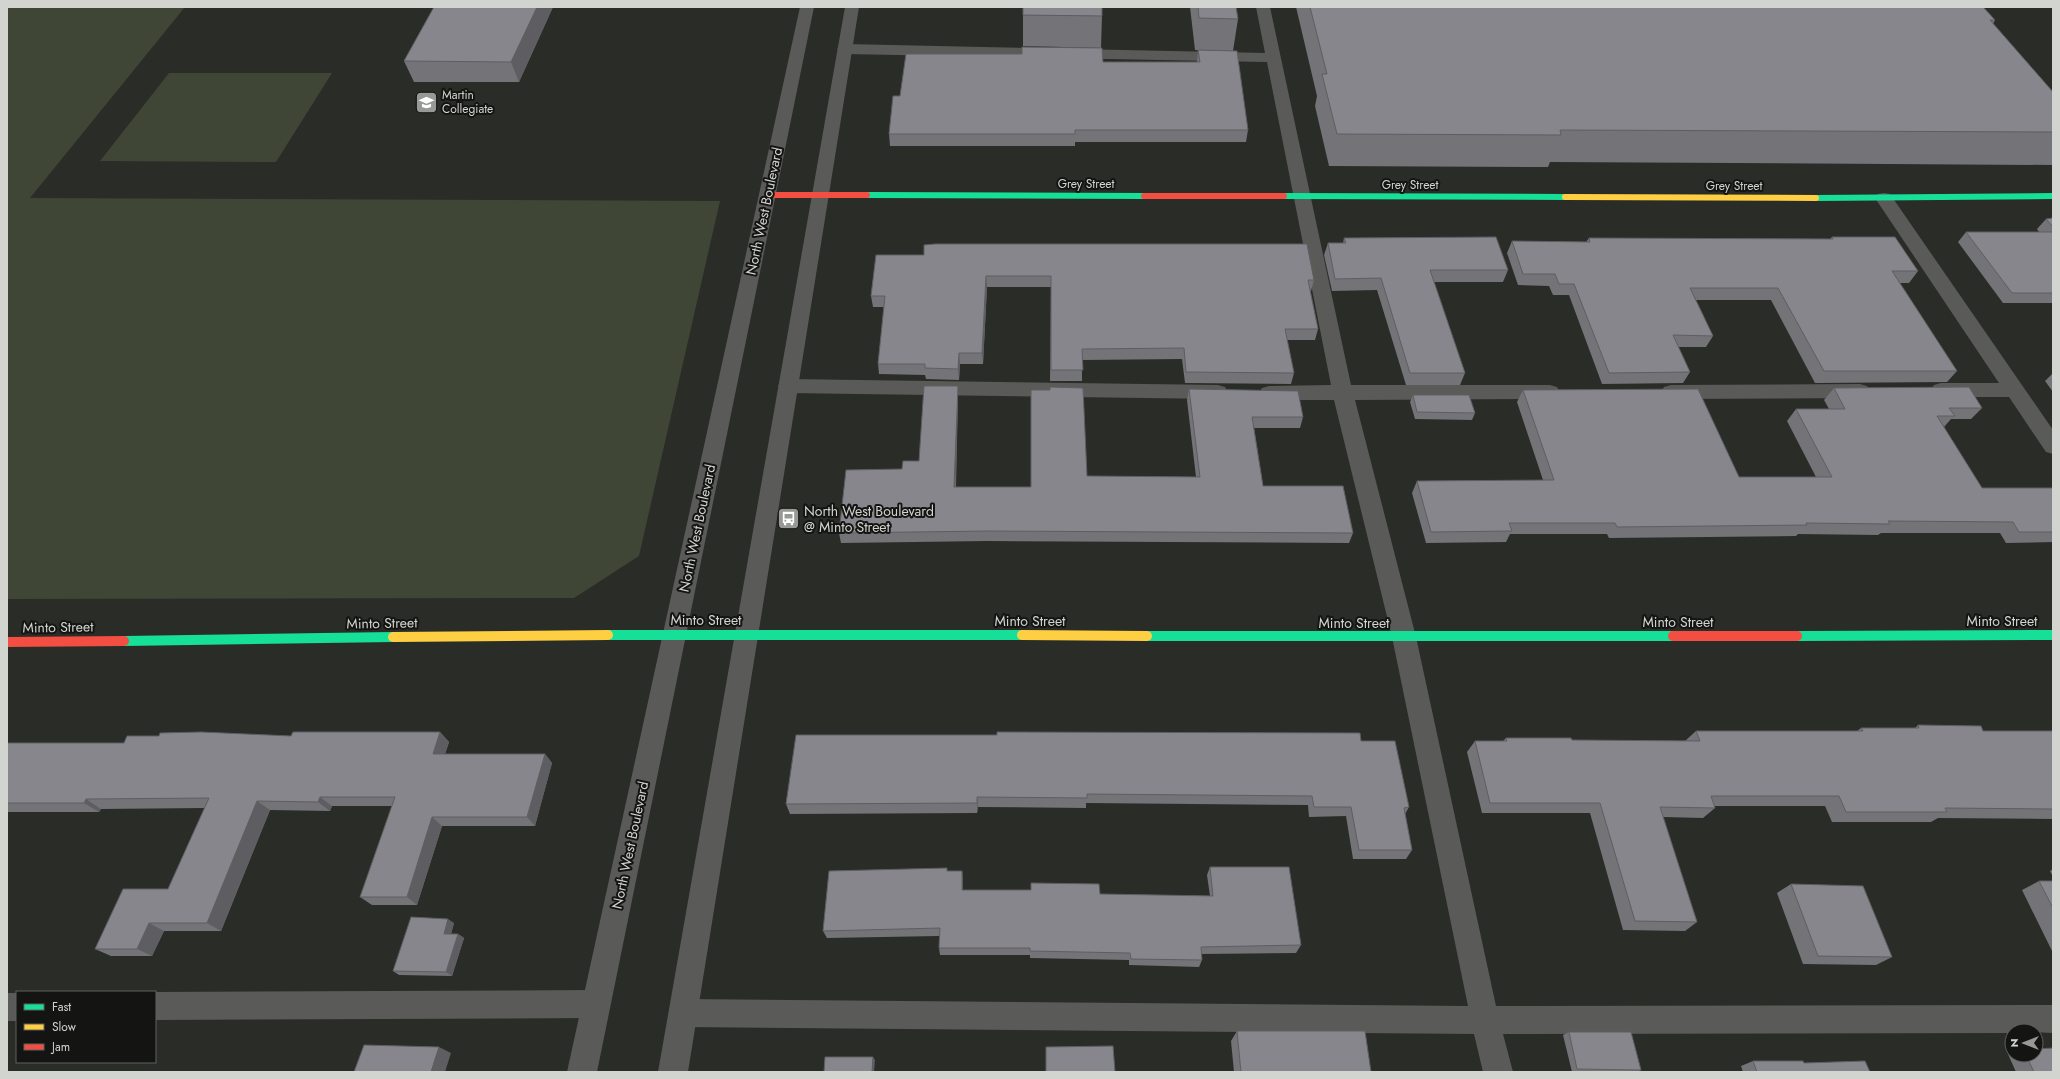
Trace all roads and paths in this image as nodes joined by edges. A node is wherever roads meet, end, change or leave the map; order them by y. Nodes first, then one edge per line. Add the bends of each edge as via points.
1 (807, 7) edge
2 (852, 7) edge
3 (1263, 7) edge
4 (845, 49) junction
5 (1273, 58) junction
6 (768, 195) junction
7 (821, 195) junction
8 (2053, 196) edge
9 (1302, 197) junction
10 (1884, 198) junction
11 (788, 386) junction
12 (1926, 390) edge
13 (2013, 390) junction
14 (1878, 391) edge
15 (1566, 392) edge
16 (1654, 392) edge
17 (1343, 394) junction
18 (2053, 446) edge
19 (675, 634) junction
20 (747, 634) junction
21 (2053, 634) edge
22 (1404, 637) junction
23 (7, 642) edge
24 (596, 1004) junction
25 (156, 1006) edge
26 (683, 1013) junction
27 (2053, 1019) edge
28 (1485, 1020) junction
29 (582, 1072) edge
30 (673, 1072) edge
31 (1498, 1072) edge

1 - 6 street, North West Boulevard
2 - 4 street
3 - 5 street
4 - 5 street
4 - 7 street
5 - 9 street
6 - 7 street, Grey Street
6 - 19 street, North West Boulevard
7 - 9 street, Grey Street
7 - 11 street
8 - 10 street, Grey Street
9 - 10 street, Grey Street
9 - 17 street
10 - 13 street
11 - 17 street
11 - 20 street
12 - 13 street
13 - 18 street
14 - 16 street
15 - 17 street
17 - 22 street
19 - 20 street, Minto Street
19 - 23 street, Minto Street
19 - 24 street, North West Boulevard
20 - 22 street, Minto Street
20 - 26 street
21 - 22 street, Minto Street
22 - 28 street
24 - 25 street
24 - 29 street, North West Boulevard
26 - 28 street
26 - 30 street
27 - 28 street
28 - 31 street

